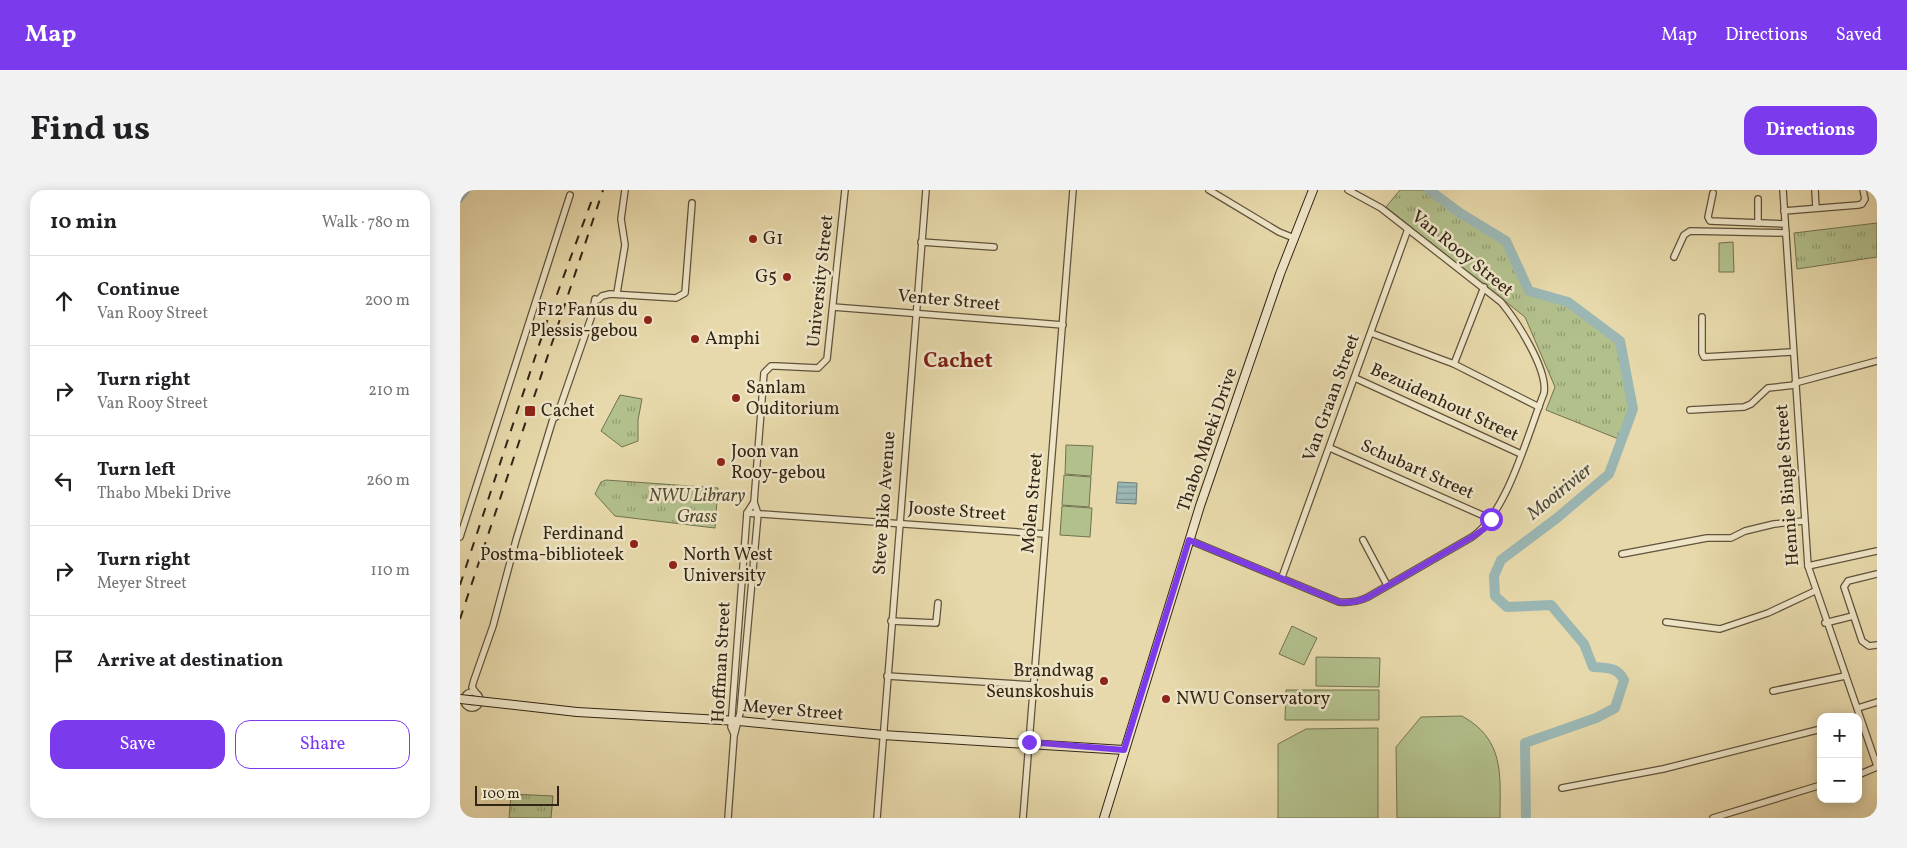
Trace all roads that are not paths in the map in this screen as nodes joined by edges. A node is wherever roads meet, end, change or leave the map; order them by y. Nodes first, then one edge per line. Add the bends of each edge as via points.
1 (626, 190) edge
2 (845, 190) edge
3 (926, 190) edge
4 (1073, 190) edge
5 (1209, 190) edge
6 (1313, 190) edge
7 (1348, 190) edge
8 (1783, 190) edge
9 (1814, 190) edge
10 (1864, 190) edge
11 (1713, 193) dead end
12 (570, 195) dead end
13 (1758, 199) dead end
14 (692, 202) dead end
15 (1816, 208) junction
16 (1784, 210) junction
17 (1758, 223) junction
18 (1785, 224) junction
19 (1408, 229) junction
20 (1786, 233) junction
21 (1294, 238) junction
22 (921, 242) junction
23 (994, 248) dead end
24 (1674, 257) dead end
25 (1484, 287) junction
26 (618, 293) junction
27 (833, 307) junction
28 (915, 313) junction
29 (1702, 317) dead end
30 (1063, 325) junction
31 (1372, 333) junction
32 (1792, 352) junction
33 (1877, 361) edge
34 (1454, 364) junction
35 (763, 378) joint
36 (1355, 378) junction
37 (1795, 384) junction
38 (1539, 407) junction
39 (1690, 410) dead end
40 (1330, 448) junction
41 (1521, 454) junction
42 (754, 502) junction
43 (747, 513) junction
44 (758, 514) junction
45 (1491, 519) junction
46 (1804, 521) junction
47 (898, 523) junction
48 (1045, 534) junction
49 (460, 537) edge
50 (1189, 540) junction
51 (1363, 540) dead end
52 (1877, 551) edge
53 (1622, 554) dead end
54 (1808, 566) junction
55 (1877, 574) edge
56 (1282, 577) junction
57 (1387, 585) junction
58 (1815, 590) junction
59 (938, 603) dead end
60 (1853, 616) junction
61 (891, 621) junction
62 (1666, 622) dead end
63 (1825, 623) junction
64 (1877, 645) edge
65 (887, 676) junction
66 (1845, 676) junction
67 (1034, 685) junction
68 (1773, 691) dead end
69 (476, 693) junction
70 (461, 702) edge
71 (1877, 702) edge
72 (1858, 708) junction
73 (1859, 713) edge
74 (735, 721) junction
75 (1862, 725) edge
76 (1817, 730) edge
77 (882, 734) junction
78 (1029, 742) junction
79 (1124, 750) junction
80 (1877, 767) edge
81 (1862, 773) edge
82 (1817, 786) edge
83 (1562, 788) dead end
84 (728, 818) edge
85 (877, 818) edge
86 (1023, 818) edge
87 (1104, 818) edge
88 (1713, 818) edge

1 - 26 street via 621,219 625,245
2 - 27 street, University Street
3 - 22 street, Steve Biko Avenue
4 - 30 street, Molen Street
5 - 21 street
6 - 21 main road, Thabo Mbeki Drive
7 - 19 street, Van Rooy Street via 1381,208
8 - 16 street, Hennie Bingle Street
9 - 15 street
10 - 15 street via 1862,204
11 - 17 street via 1710,221
12 - 49 street
13 - 17 street
14 - 26 street via 685,293 676,298
15 - 16 street
16 - 18 street, Hennie Bingle Street
17 - 18 street
18 - 20 street, Hennie Bingle Street
19 - 25 street, Van Rooy Street
19 - 31 street, Van Graan Street
20 - 24 street via 1690,231 1684,235
20 - 32 street, Hennie Bingle Street
21 - 50 main road, Thabo Mbeki Drive
22 - 23 street
22 - 28 street, Steve Biko Avenue
25 - 34 street
25 - 38 street, Van Rooy Street via 1513,317 1544,379
26 - 69 street via 595,299 540,462 493,626 474,680 472,688
27 - 28 street, Venter Street
27 - 35 street, University Street via 825,363 818,368 771,366
28 - 30 street, Venter Street
28 - 47 street, Steve Biko Avenue
29 - 32 street via 1704,357
30 - 48 street, Molen Street
31 - 34 street
31 - 36 street, Van Graan Street
32 - 37 street, Hennie Bingle Street
33 - 37 street
34 - 38 street
35 - 42 street, Hoffman Street
36 - 40 street, Van Graan Street
36 - 41 street, Bezuidenhout Street
37 - 39 street via 1768,388 1744,407
37 - 46 street, Hennie Bingle Street
38 - 41 street, Van Rooy Street
40 - 45 street, Schubart Street
40 - 56 street, Van Graan Street
41 - 45 street, Van Rooy Street
42 - 43 street, Hoffman Street
42 - 44 street, Hoffman Street
43 - 44 street, Jooste Street
43 - 74 street, Hoffman Street
44 - 47 street, Jooste Street
44 - 74 street, Hoffman Street
45 - 57 street, Van Rooy Street via 1472,537
46 - 53 street via 1774,524 1731,538 1707,538
46 - 54 street, Hennie Bingle Street
47 - 48 street, Jooste Street
47 - 61 street, Steve Biko Avenue
48 - 67 street, Molen Street
50 - 56 street, Van Rooy Street
50 - 79 main road, Thabo Mbeki Drive
51 - 57 street
52 - 54 street
54 - 58 street, Hennie Bingle Street
55 - 60 street via 1844,584
56 - 57 street, Van Rooy Street via 1339,602 1358,602
58 - 62 street via 1768,612 1720,629
58 - 63 street, Hennie Bingle Street
59 - 61 street via 936,623
60 - 63 street
60 - 64 street via 1862,641 1869,646
61 - 65 street, Steve Biko Avenue
63 - 66 street, Hennie Bingle Street
65 - 67 street
65 - 77 street, Steve Biko Avenue
66 - 68 street
66 - 72 street, Hennie Bingle Street
67 - 78 street, Molen Street
69 - 70 street via 466,694
69 - 70 street via 480,699 476,707 470,708
70 - 74 main road, Meyer Street, bridge
71 - 72 street
72 - 73 street, Hennie Bingle Street
74 - 77 main road, Meyer Street
74 - 84 street, Hoffman Street
75 - 80 street, Hennie Bingle Street
76 - 83 street via 1663,769
77 - 78 main road, Meyer Street
77 - 85 street, Steve Biko Avenue
78 - 79 main road, Meyer Street
78 - 86 street, Molen Street
79 - 87 main road, Thabo Mbeki Drive
80 - 81 street
82 - 88 street

